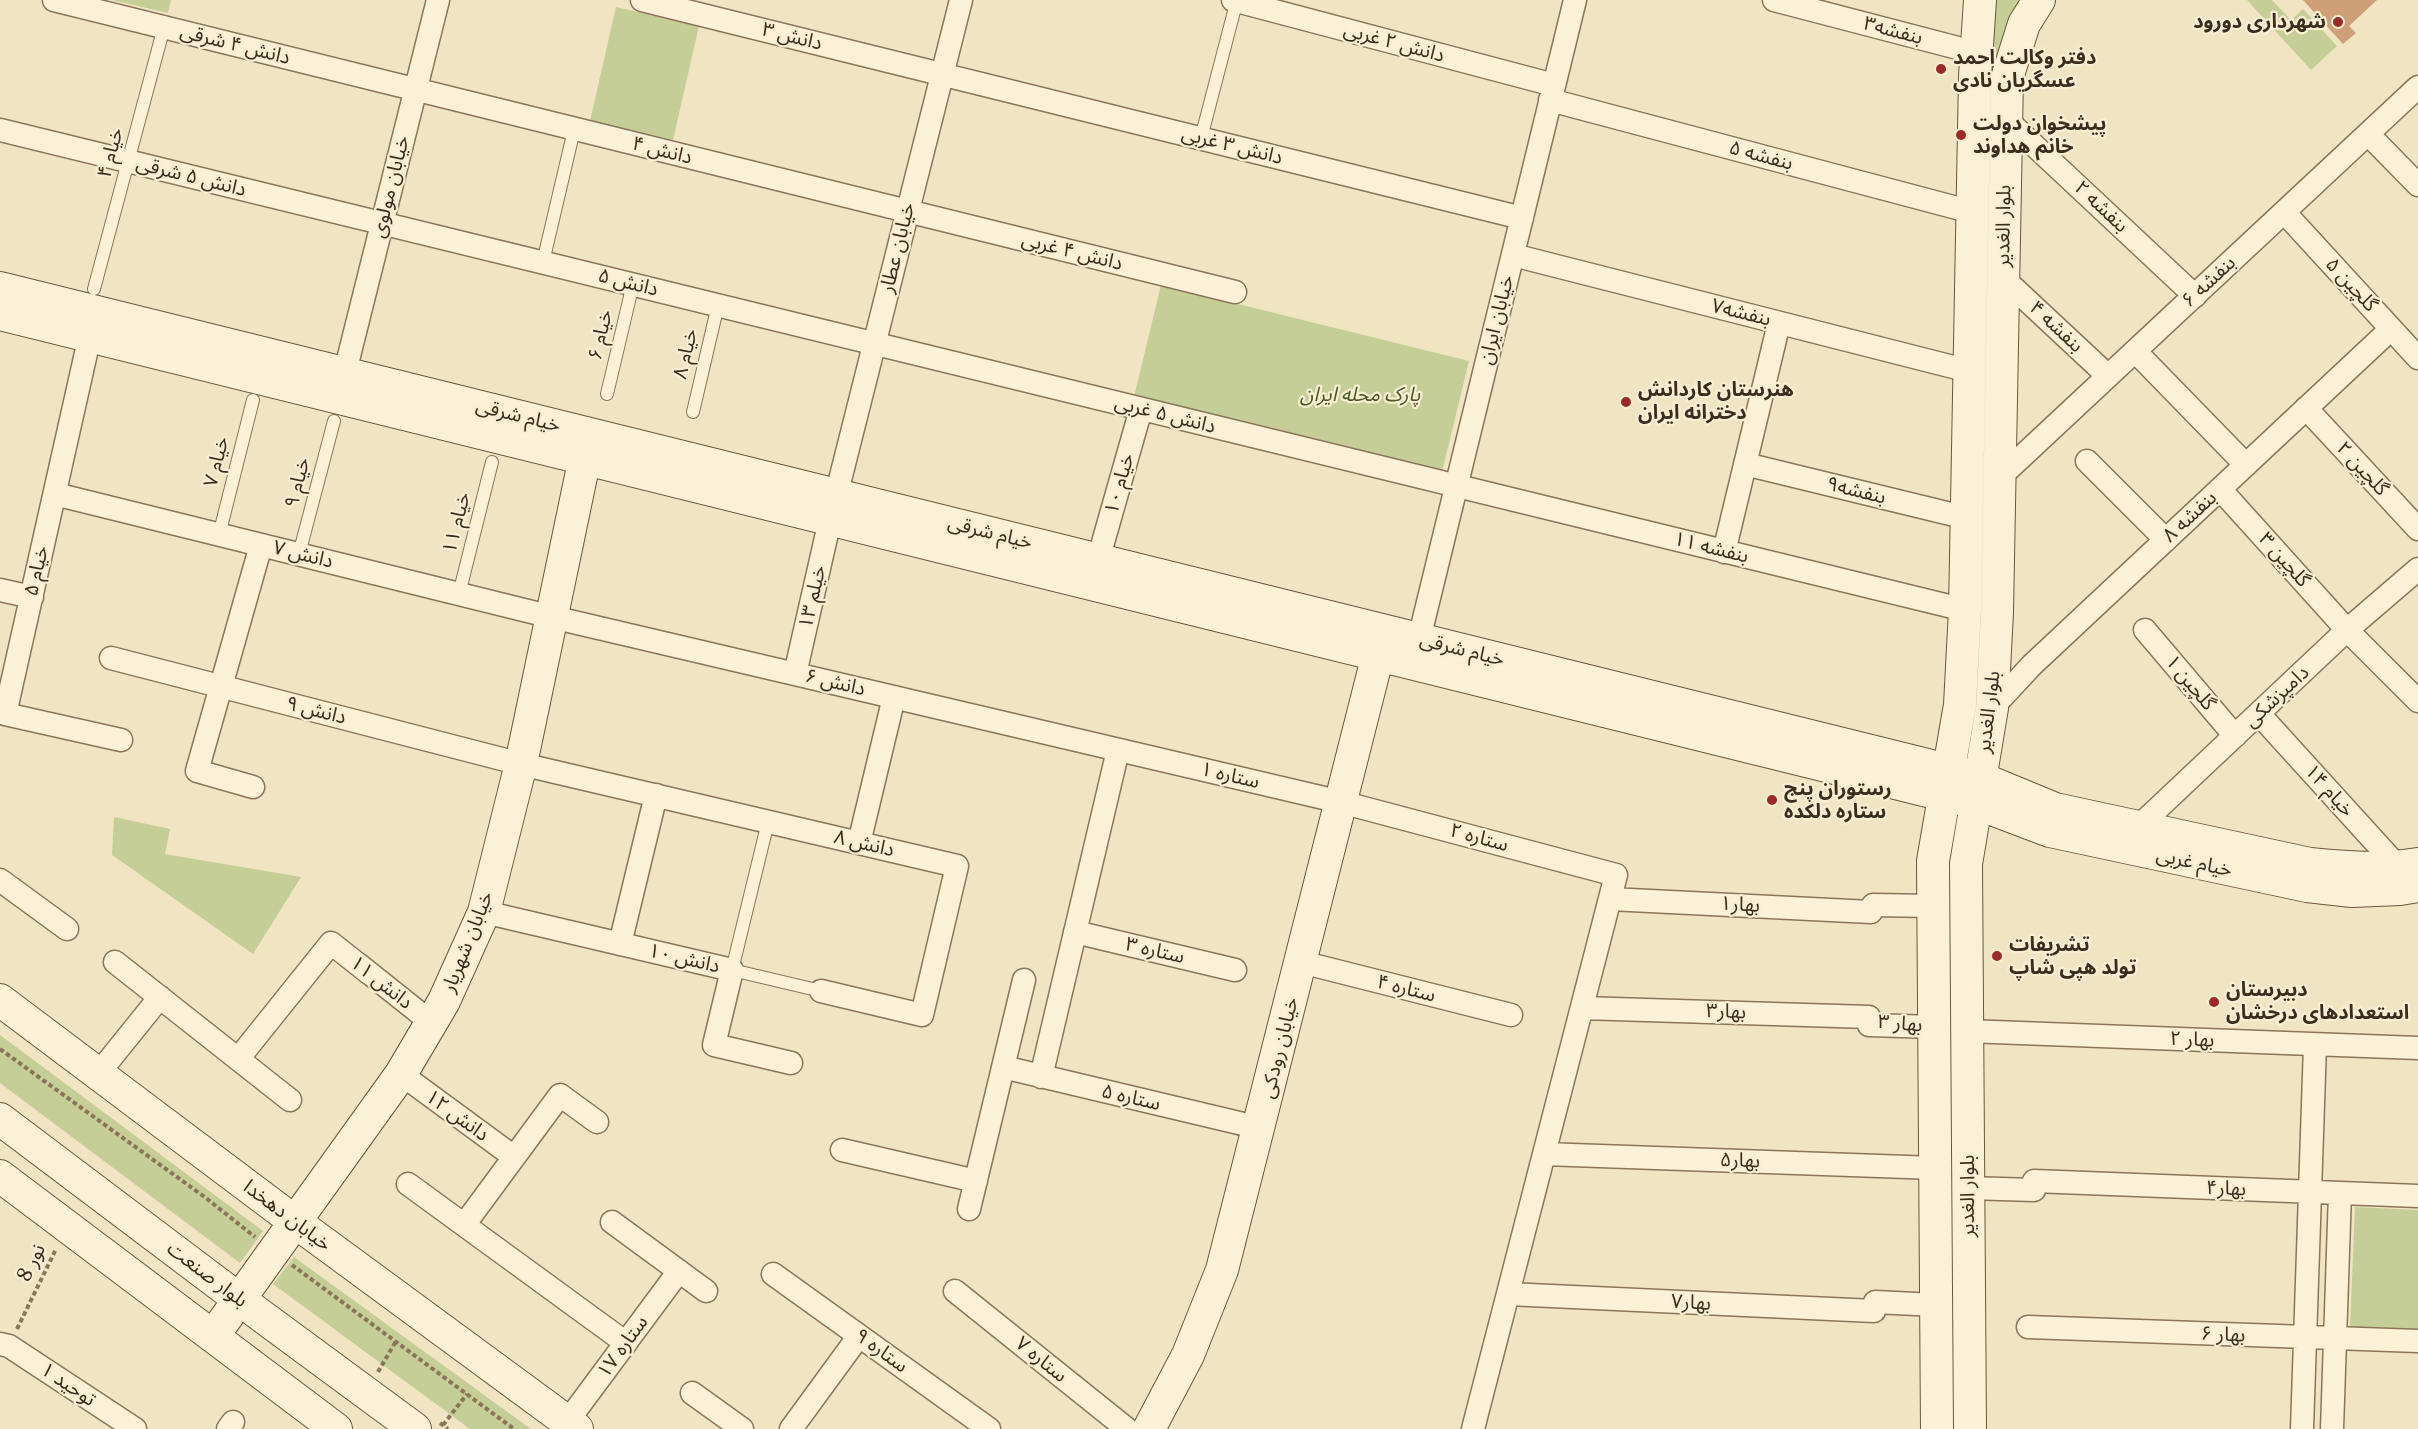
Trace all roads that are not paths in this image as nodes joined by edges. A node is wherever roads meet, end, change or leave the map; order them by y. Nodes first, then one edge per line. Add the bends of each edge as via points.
1 (54, 0) edge
2 (438, 0) edge
3 (642, 0) edge
4 (961, 0) edge
5 (1236, 0) edge
6 (1575, 0) edge
7 (1774, 0) edge
8 (1980, 0) edge
9 (2039, 0) edge
10 (697, 7) edge
11 (164, 27) junction
12 (1977, 53) junction
13 (943, 74) junction
14 (2418, 87) edge
15 (416, 90) junction
16 (1552, 93) junction
17 (2006, 119) junction
18 (0, 130) edge
19 (574, 130) junction
20 (2368, 134) junction
21 (1201, 138) junction
22 (129, 162) junction
23 (2418, 185) edge
24 (908, 211) junction
25 (1972, 212) junction
26 (2284, 212) junction
27 (1522, 218) junction
28 (382, 223) junction
29 (1513, 255) junction
30 (543, 262) junction
31 (2003, 278) junction
32 (633, 284) junction
33 (0, 288) edge
34 (1235, 292) dead end
35 (2195, 296) junction
36 (718, 305) junction
37 (93, 312) junction
38 (0, 314) edge
39 (1779, 323) junction
40 (2391, 329) junction
41 (874, 344) junction
42 (2135, 351) junction
43 (2418, 358) edge
44 (1969, 371) junction
45 (2108, 376) junction
46 (607, 394) dead end
47 (339, 397) junction
48 (253, 399) dead end
49 (2306, 408) junction
50 (1142, 409) junction
51 (693, 412) dead end
52 (587, 446) junction
53 (2087, 461) dead end
54 (492, 462) dead end
55 (1745, 464) junction
56 (2246, 465) junction
57 (2000, 477) junction
58 (1456, 486) junction
59 (2220, 489) junction
60 (55, 494) junction
61 (833, 508) junction
62 (1967, 518) junction
63 (2418, 529) edge
64 (219, 535) junction
65 (2166, 540) junction
66 (261, 545) junction
67 (1724, 552) junction
68 (300, 555) junction
69 (2418, 569) edge
70 (1095, 572) junction
71 (0, 590) edge
72 (459, 594) junction
73 (32, 597) junction
74 (1965, 610) junction
75 (552, 617) junction
76 (2145, 630) dead end
77 (2347, 630) junction
78 (1419, 639) junction
79 (1381, 643) junction
80 (111, 658) dead end
81 (795, 674) junction
82 (221, 687) junction
83 (894, 697) junction
84 (2418, 701) edge
85 (1992, 708) junction
86 (2259, 714) junction
87 (2235, 736) junction
88 (121, 740) dead end
89 (1118, 750) junction
90 (521, 764) junction
91 (1947, 782) junction
92 (253, 787) dead end
93 (1978, 790) junction
94 (656, 795) junction
95 (1341, 802) junction
96 (768, 822) junction
97 (2138, 828) junction
98 (859, 843) junction
99 (2411, 873) edge
100 (0, 880) edge
101 (2352, 880) junction
102 (1610, 899) junction
103 (1934, 906) junction
104 (484, 912) junction
105 (67, 930) dead end
106 (1075, 932) junction
107 (331, 943) junction
108 (621, 944) junction
109 (115, 962) dead end
110 (1301, 962) junction
111 (732, 970) junction
112 (1235, 970) dead end
113 (369, 973) dead end
114 (1024, 980) dead end
115 (821, 991) joint
116 (159, 998) junction
117 (0, 1000) edge
118 (1582, 1008) junction
119 (1511, 1015) dead end
120 (1869, 1017) joint
121 (432, 1023) junction
122 (1934, 1027) junction
123 (1967, 1031) junction
124 (2315, 1045) junction
125 (2418, 1048) edge
126 (238, 1059) junction
127 (791, 1063) dead end
128 (1003, 1067) junction
129 (98, 1074) junction
130 (401, 1074) junction
131 (1041, 1077) junction
132 (290, 1101) dead end
133 (0, 1119) edge
134 (597, 1122) dead end
135 (1260, 1128) junction
136 (842, 1150) dead end
137 (1544, 1154) junction
138 (514, 1157) junction
139 (1935, 1168) junction
140 (0, 1176) edge
141 (976, 1181) junction
142 (408, 1184) dead end
143 (1968, 1188) junction
144 (2310, 1192) junction
145 (2340, 1193) junction
146 (2418, 1196) edge
147 (969, 1209) dead end
148 (294, 1221) junction
149 (612, 1222) dead end
150 (464, 1225) junction
151 (679, 1271) junction
152 (773, 1274) dead end
153 (706, 1291) dead end
154 (955, 1291) dead end
155 (1508, 1294) junction
156 (240, 1300) junction
157 (1936, 1305) junction
158 (2028, 1327) dead end
159 (213, 1336) junction
160 (859, 1336) junction
161 (2306, 1338) junction
162 (2335, 1338) junction
163 (2418, 1341) edge
164 (626, 1343) junction
165 (4, 1345) edge
166 (692, 1393) dead end
167 (572, 1426) edge
168 (429, 1427) edge
169 (135, 1429) edge
170 (336, 1429) edge
171 (742, 1429) edge
172 (791, 1429) edge
173 (989, 1429) edge
174 (1127, 1429) edge
175 (1149, 1429) edge
176 (1473, 1429) edge
177 (1937, 1429) edge
178 (1970, 1429) edge
179 (2302, 1429) edge
180 (2332, 1429) edge

1 - 11 street, دانش ۴ شرقی
2 - 15 street, خیابان مولوی
3 - 10 street, دانش ۳
4 - 13 street, خیابان عطار
5 - 16 street, دانش ۲ غربی
5 - 21 lane
6 - 16 street, خیابان ایران
7 - 12 street, بنفشه۳
8 - 12 street, بلوار الغدیر
9 - 17 street, بلوار الغدیر via 2024,24 2007,78
10 - 13 street, دانش ۳
11 - 15 street, دانش ۴ شرقی
11 - 22 lane, خیام ۴
12 - 25 street, بلوار الغدیر
13 - 21 street, دانش ۳ غربی
13 - 24 street, خیابان عطار
14 - 20 street, بنفشه ۶
15 - 19 street, دانش ۴
15 - 28 street, خیابان مولوی
16 - 25 street, بنفشه ۵
16 - 27 street, خیابان ایران
17 - 31 street, بلوار الغدیر
17 - 35 street, بنفشه ۲
18 - 22 street, دانش ۵ شرقی
19 - 24 street, دانش ۴
19 - 30 lane
20 - 23 street
20 - 26 street, بنفشه ۶
21 - 27 street, دانش ۳ غربی
22 - 28 street, دانش ۵ شرقی
22 - 37 lane, خیام ۴
24 - 34 street, دانش ۴ غربی
24 - 41 street, خیابان عطار
25 - 44 street, بلوار الغدیر
26 - 35 street, بنفشه ۶
26 - 40 street, گلچین ۵
27 - 29 street, خیابان ایران
28 - 30 street, دانش ۵
28 - 47 street, خیابان مولوی
29 - 39 street, بنفشه۷
29 - 58 street, خیابان ایران
30 - 32 street, دانش ۵
31 - 45 street, بنفشه ۴
31 - 57 street, بلوار الغدیر
32 - 36 street, دانش ۵
32 - 46 lane, خیام ۶
33 - 37 street, خیام شرقی
35 - 42 street, بنفشه ۶
36 - 41 street, دانش ۵
36 - 51 lane, خیام ۸
37 - 38 street, خیام شرقی
37 - 47 street, خیام شرقی
37 - 60 street, خیام ۵
39 - 44 street, بنفشه۷
39 - 55 street
40 - 43 street, گلچین ۵
40 - 49 street, بنفشه ۸
41 - 50 street, دانش ۵ غربی
41 - 61 street, خیابان عطار
42 - 45 street, بنفشه ۶
42 - 56 street
44 - 62 street, بلوار الغدیر
45 - 57 street, بنفشه ۶
47 - 52 street, خیام شرقی
47 - 68 lane, خیام ۹
48 - 64 lane, خیام ۷
49 - 56 street, بنفشه ۸
49 - 63 street, گلچین ۲
50 - 58 street, دانش ۵ غربی
50 - 70 street, خیام ۱۰
52 - 61 street, خیام شرقی
52 - 75 street, خیابان شهریار
53 - 65 street
54 - 72 lane, خیام ۱۱
55 - 62 street, بنفشه۹
55 - 67 street
56 - 59 street, بنفشه ۸
57 - 85 street, بلوار الغدیر
58 - 67 street, بنفشه ۱۱
58 - 78 street, خیابان ایران
59 - 65 street, بنفشه ۸
59 - 77 street, گلچین ۳
60 - 64 street, دانش ۷
60 - 73 street, خیام ۵
61 - 70 street, خیام شرقی
61 - 81 street, خیلم ۱۳
62 - 74 street, بلوار الغدیر
64 - 66 street, دانش ۷
65 - 85 street, بنفشه ۸ via 2032,665
66 - 68 street, دانش ۷
66 - 82 street
67 - 74 street, بنفشه ۱۱
68 - 72 street, دانش ۷
69 - 77 street, دامپزشکی
70 - 79 street, خیام شرقی
71 - 73 street
72 - 75 street, دانش ۷
73 - 88 street, خیام ۵ via 5,714
74 - 91 street, بلوار الغدیر via 1960,705
75 - 81 street, دانش ۶
75 - 90 street, خیابان شهریار
76 - 87 street, گلچین ۱
77 - 84 street, گلچین ۳
77 - 86 street, دامپزشکی
78 - 79 street, خیام شرقی
78 - 91 street, خیام شرقی
79 - 91 street, خیام شرقی
79 - 95 street, خیابان رودکی
80 - 82 street, دانش ۹
81 - 83 street, دانش ۶
82 - 90 street, دانش ۹
82 - 92 street via 197,771
83 - 89 street, دانش ۶
83 - 98 street
85 - 93 street, بلوار الغدیر
86 - 87 street, دامپزشکی
86 - 99 street, خیام ۱۴
87 - 97 street, دامپزشکی
89 - 95 street, ستاره ۱
89 - 106 street
90 - 94 street, دانش ۸
90 - 104 street, خیابان شهریار
91 - 93 street
91 - 103 street, بلوار الغدیر via 1933,861
93 - 97 street, خیام غربی
93 - 101 street, خیام غربی via 2050,831 2286,882
93 - 123 street, بلوار الغدیر via 1966,864
94 - 96 street, دانش ۸
94 - 108 street
95 - 102 street, ستاره ۲ via 1616,875
95 - 110 street, خیابان رودکی
96 - 98 street, دانش ۸
96 - 111 lane
97 - 101 street, خیام غربی via 2310,864
98 - 115 street, دانش ۸ via 957,866 922,1014
99 - 101 street, خیام غربی via 2400,889
100 - 105 street
102 - 103 street, بهار۱ via 1871,912 1873,905
102 - 118 street
103 - 122 street, بلوار الغدیر
104 - 108 street, دانش ۱۰
104 - 121 street, خیابان شهریار
106 - 112 street, ستاره ۳
106 - 131 street
107 - 113 street
107 - 121 street, دانش ۱۱
107 - 126 street
108 - 111 street, دانش ۱۰
109 - 116 street
110 - 119 street, ستاره ۴
110 - 135 street, خیابان رودکی
111 - 115 lane
111 - 127 street, دانش ۱۰ via 714,1045
114 - 128 street
116 - 126 street
116 - 129 street
117 - 129 street, خیابان دهخدا
118 - 120 street, بهار۳
118 - 137 street
120 - 122 street, بهار ۳ via 1869,1025
121 - 130 street, خیابان شهریار
122 - 139 street, بلوار الغدیر
123 - 124 street, بهار ۲
123 - 143 street, بلوار الغدیر
124 - 125 street, بهار ۲
124 - 144 street
126 - 132 street
128 - 131 street, ستاره ۵
128 - 141 street
129 - 148 street, خیابان دهخدا
130 - 138 street, دانش ۱۲
130 - 148 street, خیابان شهریار
131 - 135 street, ستاره ۵
133 - 156 street, بلوار صنعت
134 - 138 street via 560,1095
135 - 175 street, خیابان رودکی via 1222,1270 1188,1355
136 - 141 street
137 - 139 street, بهار۵
137 - 155 street
138 - 150 street
139 - 157 street, بلوار الغدیر
140 - 159 street
141 - 147 street
142 - 150 street
143 - 144 street, بهار۴ via 2034,1190 2034,1181
143 - 178 street, بلوار الغدیر
144 - 145 street, بهار۴
144 - 161 street
145 - 146 street, بهار۴
145 - 162 street
148 - 156 street, خیابان شهریار
148 - 167 street, خیابان دهخدا
149 - 151 street
150 - 164 street
151 - 153 street
151 - 164 street, ستاره ۱۷
152 - 160 street, ستاره ۹
154 - 174 street, ستاره ۷
155 - 157 street, بهار۷ via 1874,1311 1875,1302
155 - 176 street
156 - 159 street, خیابان شهریار
156 - 168 street, بلوار صنعت via 364,1391
157 - 177 street, بلوار الغدیر
158 - 161 street, بهار ۶
159 - 170 street
160 - 172 street
160 - 173 street, ستاره ۹
161 - 162 street, بهار ۶
161 - 179 street
162 - 163 street, بهار ۶
162 - 180 street
164 - 167 street, ستاره ۱۷
165 - 169 street, توحید ۱
166 - 171 street

